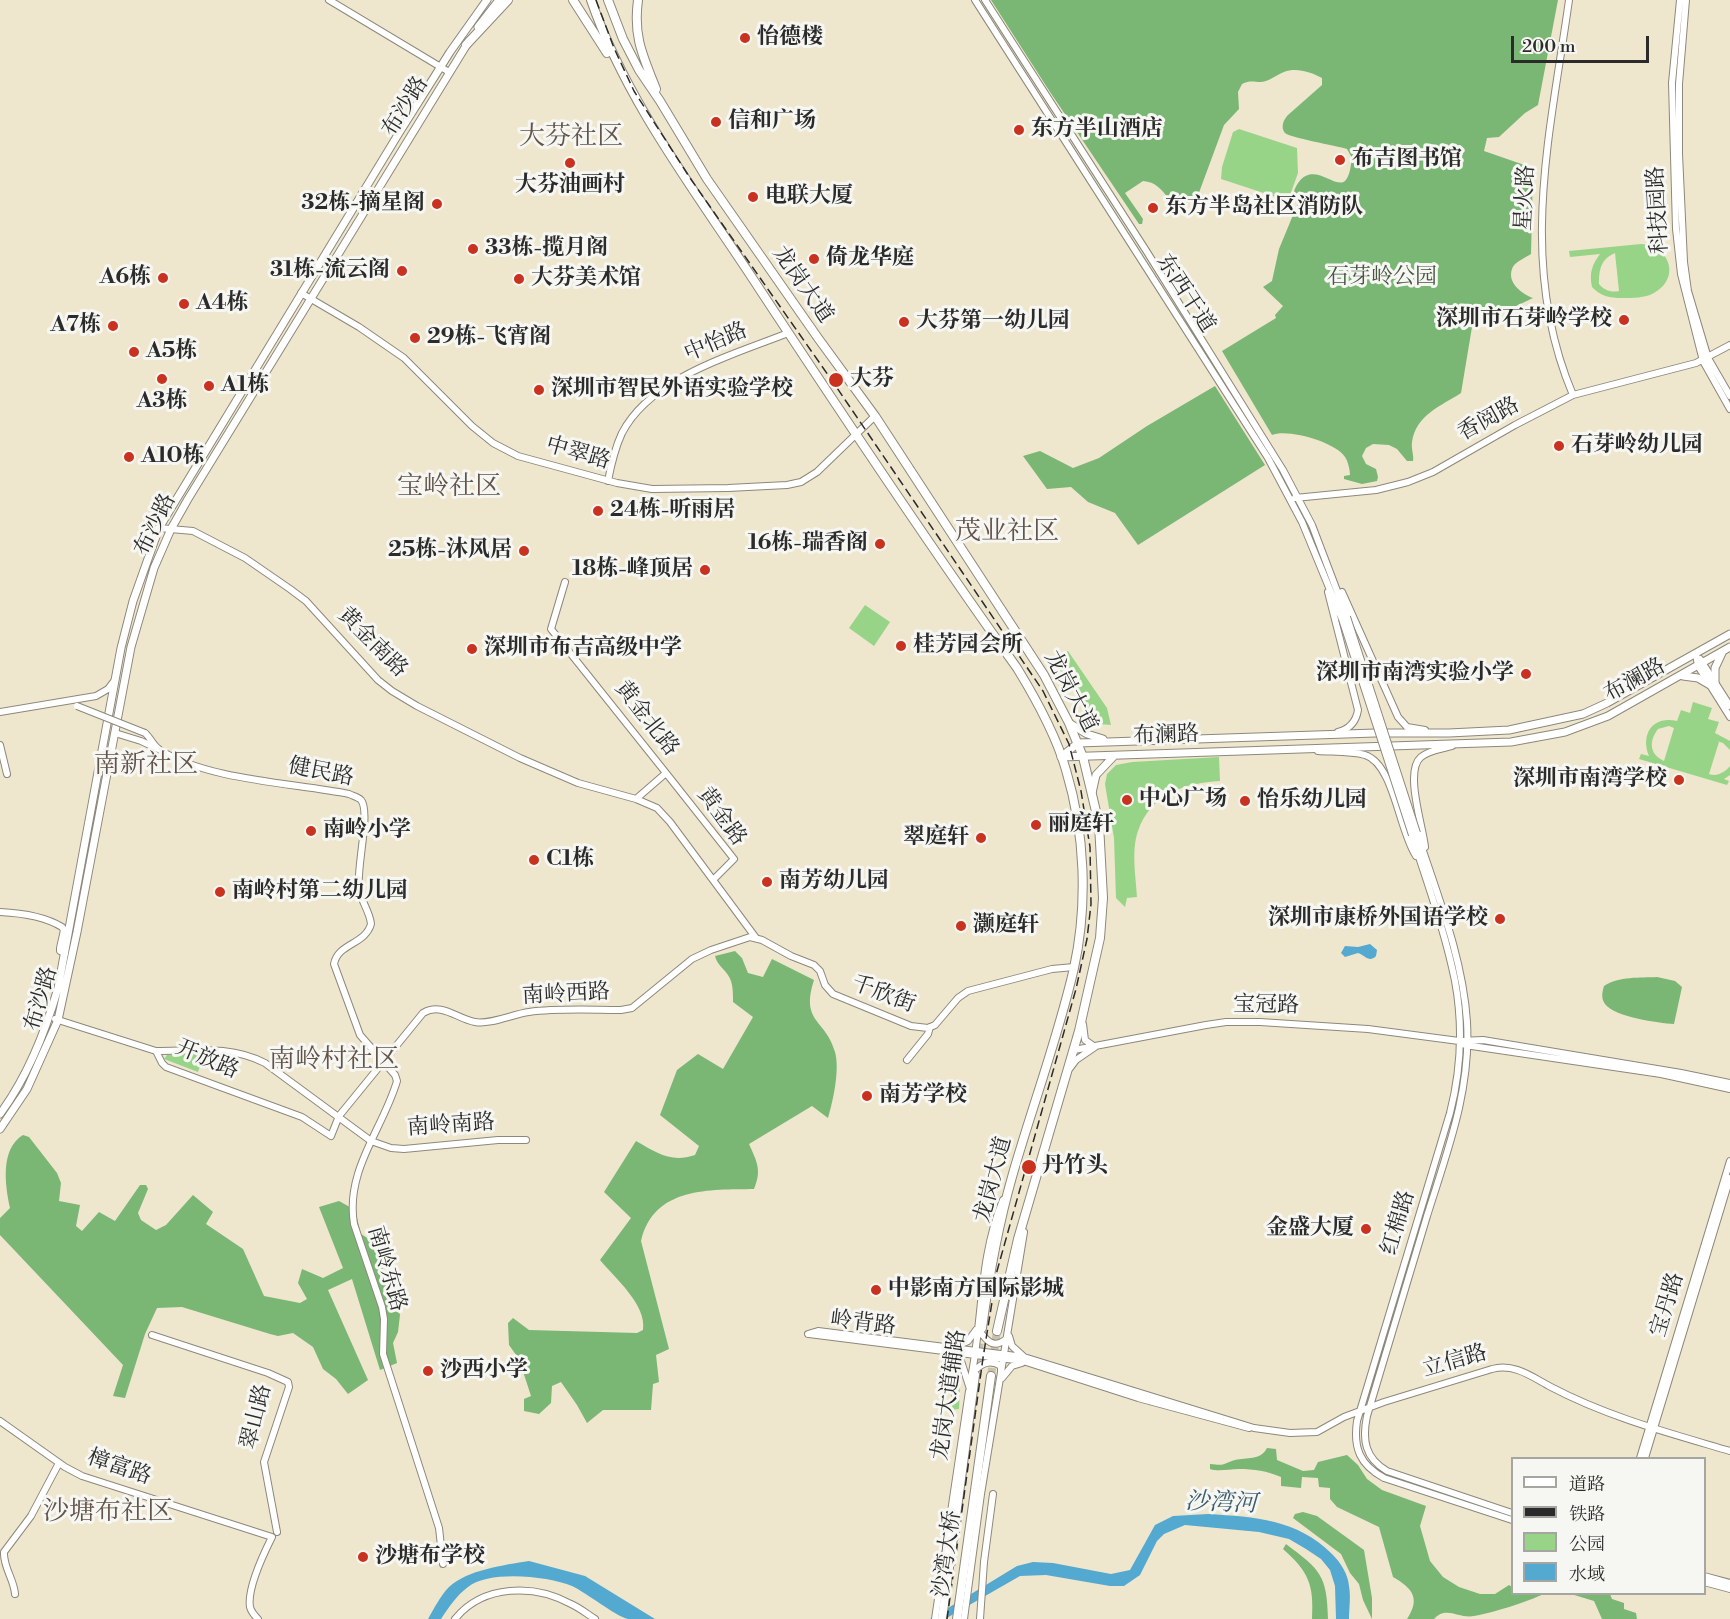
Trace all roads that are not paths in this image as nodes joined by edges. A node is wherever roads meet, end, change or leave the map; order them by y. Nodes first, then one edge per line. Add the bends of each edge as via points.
1 (329, 0) edge
2 (487, 0) edge
3 (499, 0) edge
4 (508, 0) edge
5 (573, 0) edge
6 (585, 0) edge
7 (591, 0) edge
8 (608, 0) edge
9 (638, 0) edge
10 (975, 0) edge
11 (986, 0) edge
12 (1569, 0) edge
13 (1680, 0) edge
14 (1686, 0) edge
15 (604, 37) junction
16 (466, 45) junction
17 (440, 67) junction
18 (449, 72) junction
19 (623, 77) junction
20 (660, 101) junction
21 (301, 293) junction
22 (309, 298) junction
23 (788, 333) junction
24 (1730, 345) edge
25 (1706, 359) junction
26 (1573, 395) junction
27 (1730, 396) edge
28 (1730, 409) edge
29 (875, 416) junction
30 (857, 435) junction
31 (608, 481) junction
32 (1294, 498) junction
33 (159, 528) junction
34 (171, 529) junction
35 (1318, 548) junction
36 (565, 582) dead end
37 (1730, 634) edge
38 (1727, 649) edge
39 (1696, 654) junction
40 (1701, 664) junction
41 (1652, 678) junction
42 (1678, 678) junction
43 (116, 679) junction
44 (1713, 683) junction
45 (1658, 688) junction
46 (96, 696) junction
47 (68, 700) junction
48 (111, 705) junction
49 (1730, 706) edge
50 (0, 712) edge
51 (1730, 717) edge
52 (1069, 723) junction
53 (115, 733) junction
54 (1449, 733) junction
55 (1306, 736) junction
56 (1187, 739) junction
57 (1111, 741) junction
58 (1078, 743) junction
59 (0, 745) edge
60 (1452, 746) junction
61 (157, 748) junction
62 (1305, 750) junction
63 (1188, 753) junction
64 (1115, 756) junction
65 (1061, 757) junction
66 (1083, 757) junction
67 (666, 773) junction
68 (7, 774) dead end
69 (1092, 793) junction
70 (636, 799) junction
71 (1415, 834) joint
72 (1423, 861) junction
73 (713, 880) junction
74 (0, 912) edge
75 (756, 938) junction
76 (65, 953) junction
77 (1074, 967) junction
78 (1083, 1013) junction
79 (49, 1017) junction
80 (58, 1020) junction
81 (930, 1027) junction
82 (1459, 1041) junction
83 (1468, 1043) junction
84 (1095, 1047) junction
85 (1074, 1050) junction
86 (156, 1051) junction
87 (907, 1060) dead end
88 (384, 1062) junction
89 (1064, 1083) junction
90 (1730, 1083) edge
91 (1730, 1089) edge
92 (0, 1114) edge
93 (339, 1116) junction
94 (0, 1129) edge
95 (526, 1140) dead end
96 (371, 1141) junction
97 (1730, 1161) edge
98 (1730, 1178) edge
99 (1031, 1199) junction
100 (979, 1326) junction
101 (1008, 1326) junction
102 (997, 1331) tunnel mouth
103 (152, 1335) dead end
104 (1006, 1339) junction
105 (886, 1342) junction
106 (954, 1350) junction
107 (975, 1352) junction
108 (1004, 1356) junction
109 (1027, 1360) junction
110 (1002, 1373) junction
111 (974, 1374) junction
112 (991, 1377) tunnel mouth
113 (1000, 1384) junction
114 (969, 1389) junction
115 (1370, 1407) junction
116 (1361, 1411) junction
117 (0, 1421) edge
118 (1652, 1427) junction
119 (1730, 1451) edge
120 (1640, 1457) edge
121 (1645, 1457) edge
122 (59, 1463) junction
123 (978, 1494) junction
124 (993, 1494) dead end
125 (955, 1500) junction
126 (1511, 1513) edge
127 (1511, 1520) edge
128 (274, 1534) junction
129 (966, 1549) junction
130 (443, 1564) dead end
131 (1706, 1577) edge
132 (1706, 1583) edge
133 (1730, 1583) edge
134 (968, 1589) junction
135 (1730, 1589) edge
136 (15, 1594) dead end
137 (258, 1619) edge
138 (455, 1619) edge
139 (595, 1619) edge
140 (935, 1619) edge
141 (942, 1619) edge
142 (957, 1619) edge
143 (964, 1619) edge
144 (980, 1619) edge

1 - 17 street
2 - 17 main road, 布沙路
3 - 16 main road, 布沙路
4 - 16 highway
5 - 19 highway
6 - 15 highway
7 - 15 highway, 龙岗大道
8 - 20 highway, 龙岗大道 via 623,39
9 - 20 highway via 637,40
10 - 32 street, 东西干道
11 - 32 street, 东西干道 via 1283,470
12 - 26 street, 星火路 via 1541,205 1546,300
13 - 25 street, 科技园路 via 1672,83 1676,229 1682,282
14 - 25 street, 科技园路 via 1679,84 1684,262
15 - 19 highway, 龙岗大道
16 - 18 main road, 布沙路
17 - 18 street
17 - 21 main road, 布沙路
18 - 22 main road, 布沙路
19 - 23 highway, 龙岗大道
20 - 29 highway, 龙岗大道 via 707,178
21 - 22 street, 中翠路
21 - 33 main road, 布沙路
22 - 31 street, 中翠路 via 404,358 493,443 518,456
22 - 34 main road, 布沙路
23 - 30 highway, 龙岗大道
23 - 31 street, 中怡路 via 665,386 638,410 623,432
24 - 25 street, 香阅路
25 - 26 street, 香阅路
25 - 27 street, 科技园路
25 - 28 street, 科技园路
26 - 32 street, 香阅路 via 1408,482 1376,490
29 - 30 street, 中翠路
29 - 52 highway, 龙岗大道 via 1044,675
30 - 31 street, 中翠路 via 818,472 787,485 652,489
30 - 65 highway, 龙岗大道 via 1017,668 1036,699
32 - 35 street, 东西干道
33 - 34 street, 黄金南路
33 - 43 main road, 布沙路 via 133,601
34 - 53 main road, 布沙路 via 154,568 130,646
34 - 70 street, 黄金南路 via 193,531 245,558 290,589 306,601 378,680 400,696 558,775
35 - 54 street via 1398,717 1407,727
35 - 55 street via 1358,710 1356,721 1346,730
35 - 71 street, 东西干道, bridge via 1345,618
36 - 67 street, 黄金北路 via 551,629
37 - 39 main road, 布澜路
38 - 40 main road, 布澜路
38 - 44 main road via 1717,661
39 - 40 street
39 - 41 main road, 布澜路
40 - 42 main road, 布澜路
40 - 44 street
41 - 45 street
41 - 54 main road, 布澜路 via 1583,714 1509,730
42 - 44 main road via 1691,676
42 - 45 main road, 布澜路
43 - 46 street
43 - 48 main road, 布沙路
44 - 49 street
44 - 51 street
45 - 60 main road, 布澜路 via 1608,716 1564,732 1510,742
46 - 47 street
46 - 48 street via 106,698
47 - 50 street
47 - 61 street, 健民路, bridge via 145,733
48 - 76 main road, 布沙路
52 - 57 main road via 1087,734
52 - 58 highway, 龙岗大道
53 - 61 street
53 - 80 main road, 布沙路
54 - 55 main road, 布澜路
55 - 56 main road, 布澜路
56 - 57 main road, 布澜路
56 - 63 main road
57 - 58 main road, 布澜路
58 - 65 main road
58 - 66 highway, 龙岗大道
59 - 68 street
60 - 62 main road, 布澜路
60 - 72 street via 1425,754 1415,766 1413,781 1423,831
61 - 88 street, 健民路 via 173,758 221,772 334,791 361,800 365,816 359,891 371,924 364,937 339,951 334,964 360,1035
62 - 63 main road, 布澜路
62 - 72 street via 1359,754 1377,762 1386,776 1410,846
63 - 64 main road, 布澜路
64 - 66 main road, 布澜路
64 - 69 main road via 1096,775
65 - 66 main road, 布澜路
65 - 77 highway, 龙岗大道 via 1072,796 1082,863
66 - 69 highway, 龙岗大道
67 - 70 street, 黄金北路
67 - 73 street, 黄金路 via 734,859
69 - 78 highway, 龙岗大道 via 1099,824 1103,898 1100,938
70 - 73 street, 黄金南路 via 657,808
71 - 72 street, 红棉路
72 - 82 street, 红棉路 via 1455,981
72 - 83 street, 红棉路 via 1460,976
73 - 75 street
74 - 76 street via 18,912 62,927 60,951
75 - 81 street, 千欣街 via 813,965 829,990 842,999 911,1026
75 - 88 street, 南岭西路 via 738,940 692,959 632,1008 530,1011 476,1022 441,1009 429,1010
76 - 79 main road, 布沙路
77 - 81 street, 千欣街 via 968,991
77 - 100 highway, 龙岗大道 via 1011,1179
78 - 84 street via 1083,1035
78 - 85 highway, 龙岗大道
79 - 80 street, 开放路
79 - 92 main road, 布沙路 via 32,1060
80 - 86 street, 开放路
80 - 94 main road, 布沙路 via 27,1089
81 - 87 street
82 - 83 street, 宝冠路
82 - 84 street, 宝冠路 via 1368,1029 1226,1022
82 - 116 street, 红棉路 via 1460,1062 1450,1113
83 - 90 street, 宝冠路 via 1486,1040 1540,1048
83 - 91 street, 宝冠路
83 - 115 street, 红棉路 via 1458,1114
84 - 85 street, 宝冠路
84 - 89 street via 1076,1060
85 - 89 highway, 龙岗大道
86 - 93 street, 南岭南路 via 226,1050 250,1056
86 - 93 street, 开放路 via 166,1066 302,1117 331,1136
88 - 93 street
88 - 96 street, 南岭东路 via 397,1083
89 - 99 highway, 龙岗大道
93 - 96 street, 南岭南路
95 - 96 street, 南岭南路 via 404,1149
96 - 130 street, 南岭东路 via 355,1179 353,1215 382,1307 383,1354 439,1528
97 - 118 street, 宝丹路
98 - 118 street, 宝丹路
99 - 101 street, 龙岗大道辅路
99 - 102 highway, 龙岗大道
100 - 104 street via 983,1337 992,1344
100 - 106 street via 972,1337
100 - 107 street, 龙岗大道辅路
101 - 104 street, 龙岗大道辅路
101 - 109 street via 1012,1346
103 - 128 street, 翠山路 via 288,1382 264,1462
104 - 108 street, 龙岗大道辅路
105 - 105 street, 岭背路 via 818,1331 808,1334
105 - 106 street, 岭背路
106 - 107 street, 岭背路
106 - 114 street
107 - 108 street, 立信路
107 - 111 street, 龙岗大道辅路
108 - 109 street, 立信路
108 - 110 street, 龙岗大道辅路
109 - 113 street via 1007,1370
109 - 116 street, 立信路 via 1274,1432 1305,1434
110 - 111 street via 1000,1366 988,1362
110 - 113 street, 龙岗大道辅路
111 - 114 street, 龙岗大道辅路
111 - 125 highway
112 - 123 highway
113 - 123 street, 龙岗大道辅路
114 - 125 street, 龙岗大道辅路
115 - 116 street, 立信路
115 - 118 street, 立信路 via 1507,1366 1591,1407
115 - 126 street, 红棉路 via 1364,1442 1379,1466
116 - 127 street, 红棉路 via 1357,1451 1374,1473
117 - 122 street, 樟富路
118 - 119 street, 立信路
118 - 120 street, 宝丹路
118 - 121 street, 宝丹路
122 - 128 street, 樟富路 via 91,1479
122 - 136 street via 31,1516 4,1552
123 - 129 highway, 沙湾大桥
123 - 134 street, 龙岗大道辅路
124 - 144 street
125 - 140 street, 龙岗大道辅路
125 - 141 highway, 沙湾大桥
128 - 137 street via 250,1598 250,1608
129 - 134 highway
129 - 142 highway, 沙湾大桥
131 - 133 street
132 - 135 street
134 - 143 street, 龙岗大道辅路
138 - 139 street via 485,1596 520,1591 563,1600

